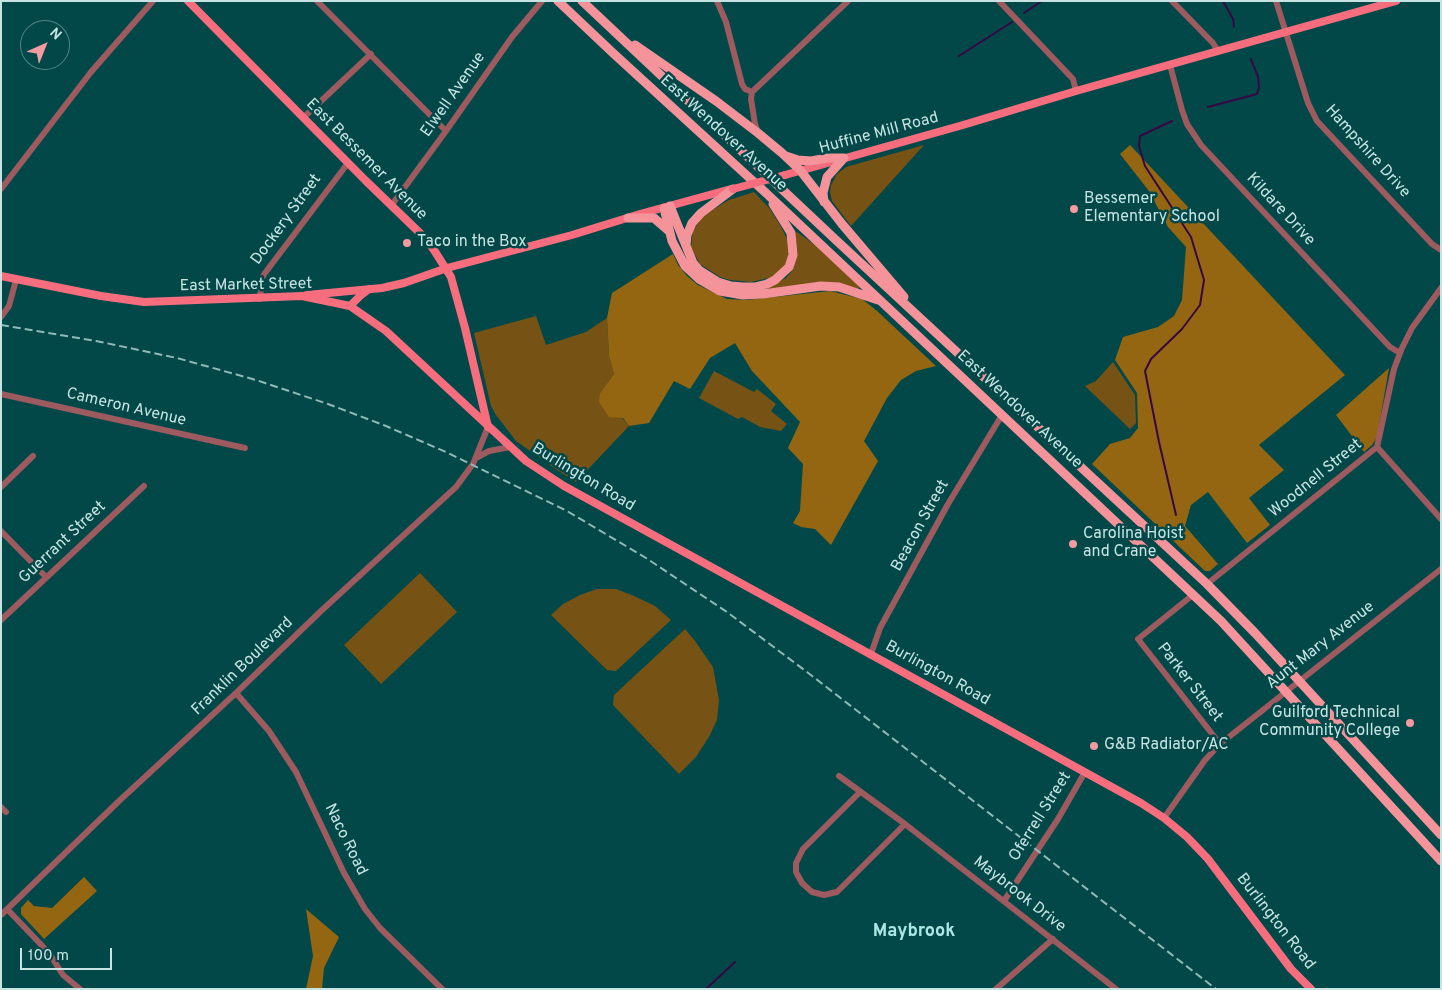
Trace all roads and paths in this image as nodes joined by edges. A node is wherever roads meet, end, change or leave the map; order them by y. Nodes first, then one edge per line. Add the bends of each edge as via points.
1 (153, 1) edge
2 (188, 1) edge
3 (317, 1) edge
4 (542, 1) edge
5 (558, 1) edge
6 (582, 1) edge
7 (718, 1) edge
8 (848, 1) edge
9 (999, 1) edge
10 (1172, 1) edge
11 (1276, 1) edge
12 (1396, 1) edge
13 (1385, 2) edge
14 (604, 23) junction
15 (1285, 31) junction
16 (1218, 51) junction
17 (371, 54) junction
18 (1170, 65) junction
19 (1076, 91) junction
20 (752, 92) junction
21 (303, 118) junction
22 (446, 131) junction
23 (758, 133) junction
24 (784, 155) junction
25 (844, 158) junction
26 (348, 163) junction
27 (800, 170) junction
28 (1, 189) edge
29 (733, 189) junction
30 (766, 193) junction
31 (824, 202) junction
32 (391, 206) junction
33 (667, 207) junction
34 (628, 218) junction
35 (669, 231) junction
36 (686, 248) junction
37 (1441, 250) edge
38 (447, 268) junction
39 (1, 276) edge
40 (16, 280) junction
41 (1441, 288) edge
42 (369, 289) junction
43 (355, 291) junction
44 (302, 296) junction
45 (260, 299) junction
46 (883, 302) junction
47 (346, 305) junction
48 (1, 317) edge
49 (931, 329) junction
50 (1400, 353) junction
51 (1, 394) edge
52 (1002, 415) junction
53 (488, 427) junction
54 (502, 440) joint
55 (510, 447) junction
56 (1377, 447) junction
57 (245, 448) dead end
58 (33, 456) dead end
59 (476, 458) junction
60 (144, 486) dead end
61 (1, 487) edge
62 (1441, 519) edge
63 (1, 532) edge
64 (1441, 569) edge
65 (46, 577) junction
66 (1207, 584) junction
67 (1194, 594) junction
68 (1, 620) edge
69 (872, 654) junction
70 (1299, 681) junction
71 (1286, 691) junction
72 (236, 693) junction
73 (1220, 744) junction
74 (1085, 772) junction
75 (839, 776) dead end
76 (860, 792) junction
77 (1164, 818) junction
78 (905, 824) junction
79 (1441, 836) edge
80 (1421, 839) junction
81 (1441, 851) edge
82 (1441, 860) edge
83 (1004, 901) junction
84 (8, 910) junction
85 (1, 915) edge
86 (1053, 939) junction
87 (80, 989) edge
88 (442, 989) edge
89 (996, 989) edge
90 (1116, 989) edge
91 (1311, 989) edge

1 - 28 street via 91,72
2 - 21 main road, East Bessemer Avenue
3 - 17 street
4 - 22 street, Elwell Avenue via 512,37
5 - 30 highway, East Wendover Avenue
6 - 14 highway, East Wendover Avenue
7 - 20 street via 742,84
8 - 20 street
9 - 19 street via 1073,79
10 - 16 street
11 - 15 street, Hampshire Drive
12 - 13 main road, Huffine Mill Road
13 - 15 main road, Huffine Mill Road
14 - 23 highway
14 - 49 highway, East Wendover Avenue
15 - 16 main road, Huffine Mill Road
15 - 37 street, Hampshire Drive via 1308,103 1318,121
16 - 18 main road, Huffine Mill Road
17 - 21 street
17 - 22 street
18 - 19 main road, Huffine Mill Road
18 - 50 street, Kildare Drive via 1187,124 1201,145 1390,348
19 - 25 main road, Huffine Mill Road
20 - 23 street via 750,100
21 - 26 main road, East Bessemer Avenue
22 - 32 street, Elwell Avenue
23 - 24 highway
24 - 25 highway via 811,161
24 - 27 highway
25 - 27 main road, Huffine Mill Road
25 - 31 highway via 827,177
26 - 32 main road, East Bessemer Avenue
26 - 45 street, Dockery Street via 265,272
27 - 29 main road, Huffine Mill Road, bridge
27 - 31 highway
29 - 33 main road, Huffine Mill Road
29 - 36 highway via 692,223
30 - 36 highway via 791,233 793,255 789,267 775,280 755,287 718,282 699,270
30 - 46 highway, East Wendover Avenue
31 - 49 highway
32 - 38 main road, East Bessemer Avenue via 424,237
33 - 34 main road, Huffine Mill Road
33 - 35 highway
33 - 36 highway
34 - 35 highway via 654,218
34 - 38 main road, Huffine Mill Road
35 - 46 highway via 678,255 692,273 720,291 743,295 839,287
38 - 42 main road, Huffine Mill Road
38 - 53 main road, East Bessemer Avenue
39 - 40 main road, East Market Street
40 - 45 main road, East Market Street via 144,302
40 - 48 street via 9,306
41 - 50 street, Woodnell Street via 1412,328
42 - 43 main road, Huffine Mill Road
42 - 47 main road
43 - 44 main road, Huffine Mill Road
43 - 47 main road
44 - 45 main road, East Market Street
44 - 47 main road, East Market Street
46 - 52 highway, East Wendover Avenue
47 - 53 main road, East Market Street via 386,331
49 - 66 highway, East Wendover Avenue
50 - 56 street, Woodnell Street
51 - 57 street, Cameron Avenue
52 - 67 highway, East Wendover Avenue
52 - 69 street, Beacon Street via 948,504 880,628
53 - 54 main road, East Market Street
53 - 59 street, Franklin Boulevard
54 - 55 main road, Burlington Road
55 - 59 street via 489,451
55 - 69 main road, Burlington Road via 564,486
56 - 62 street
56 - 66 street, Woodnell Street
58 - 61 street
59 - 72 street, Franklin Boulevard via 456,487
60 - 65 street, Guerrant Street
63 - 65 street
64 - 70 street, Aunt Mary Avenue
65 - 68 street, Guerrant Street
66 - 70 highway, East Wendover Avenue
67 - 71 highway, East Wendover Avenue
67 - 73 street, Parker Street via 1138,639
69 - 74 main road, Burlington Road
70 - 71 street, Aunt Mary Avenue
70 - 79 highway, East Wendover Avenue
71 - 73 street, Aunt Mary Avenue
71 - 80 highway, East Wendover Avenue
72 - 84 street, Franklin Boulevard
72 - 88 street, Naco Road via 269,731 296,772 344,873 365,909
73 - 77 street, Aunt Mary Avenue
74 - 77 main road, Burlington Road
74 - 83 street, Oferrell Street
75 - 76 street, Maybrook Drive
76 - 78 street, Maybrook Drive
76 - 78 street via 803,850 796,863 796,872 802,883 812,892 824,895 837,892
77 - 91 main road, Burlington Road via 1208,859 1291,969
78 - 83 street, Maybrook Drive
80 - 81 highway
80 - 82 highway, East Wendover Avenue
83 - 86 street, Maybrook Drive
84 - 85 street, Franklin Boulevard
84 - 87 street
86 - 89 street
86 - 90 street, Maybrook Drive

